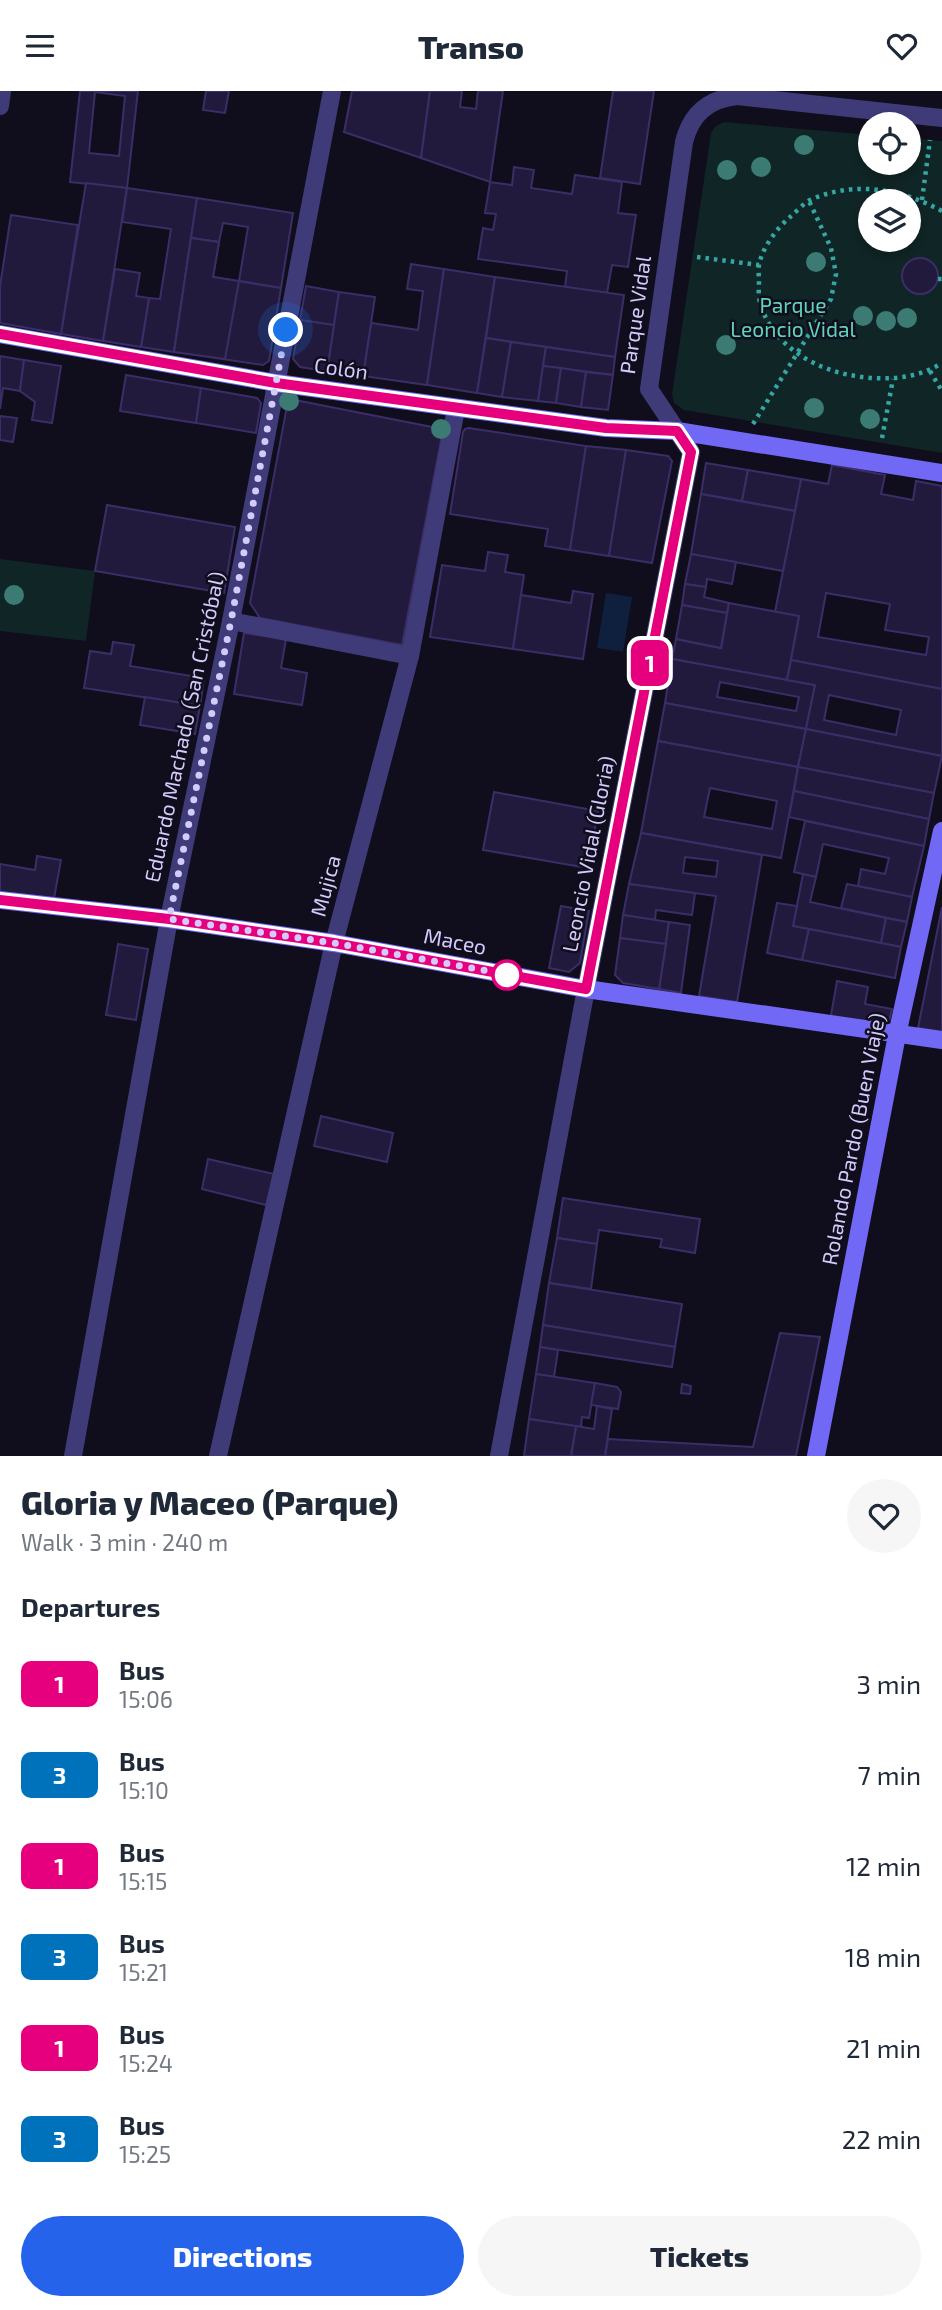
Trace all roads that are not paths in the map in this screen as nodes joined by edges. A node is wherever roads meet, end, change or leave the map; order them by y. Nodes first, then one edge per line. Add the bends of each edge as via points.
1 (2, 91) edge
2 (332, 91) edge
3 (702, 98) edge
4 (0, 106) edge
5 (942, 118) edge
6 (0, 334) edge
7 (276, 383) junction
8 (456, 409) junction
9 (677, 431) junction
10 (942, 473) edge
11 (231, 621) junction
12 (410, 656) junction
13 (942, 831) edge
14 (0, 900) edge
15 (169, 919) junction
16 (334, 943) junction
17 (586, 989) junction
18 (897, 1035) junction
19 (942, 1040) edge
20 (73, 1456) edge
21 (218, 1456) edge
22 (499, 1456) edge
23 (816, 1456) edge

1 - 4 street
2 - 7 street, Eduardo Machado (San Cristóbal)
3 - 5 street, Parque Vidal via 737,96
3 - 9 street, Parque Vidal via 684,142 649,389
6 - 7 main road, Colón
7 - 8 main road, Colón
7 - 11 street, Eduardo Machado (San Cristóbal)
8 - 9 main road, Colón via 606,428
8 - 12 street, Mujica
9 - 10 main road
9 - 17 street, Leoncio Vidal (Gloria) via 691,452
11 - 12 street
11 - 15 street, Eduardo Machado (San Cristóbal)
12 - 16 street, Mujica
13 - 18 main road, Rolando Pardo (Buen Viaje)
14 - 15 main road, Maceo
15 - 16 main road, Maceo
15 - 20 street, Eduardo Machado (San Cristóbal)
16 - 17 main road, Maceo
16 - 21 street, Mujica
17 - 18 main road, Maceo
17 - 22 street, Leoncio Vidal (Gloria)
18 - 19 main road, Maceo
18 - 23 main road, Rolando Pardo (Buen Viaje)

